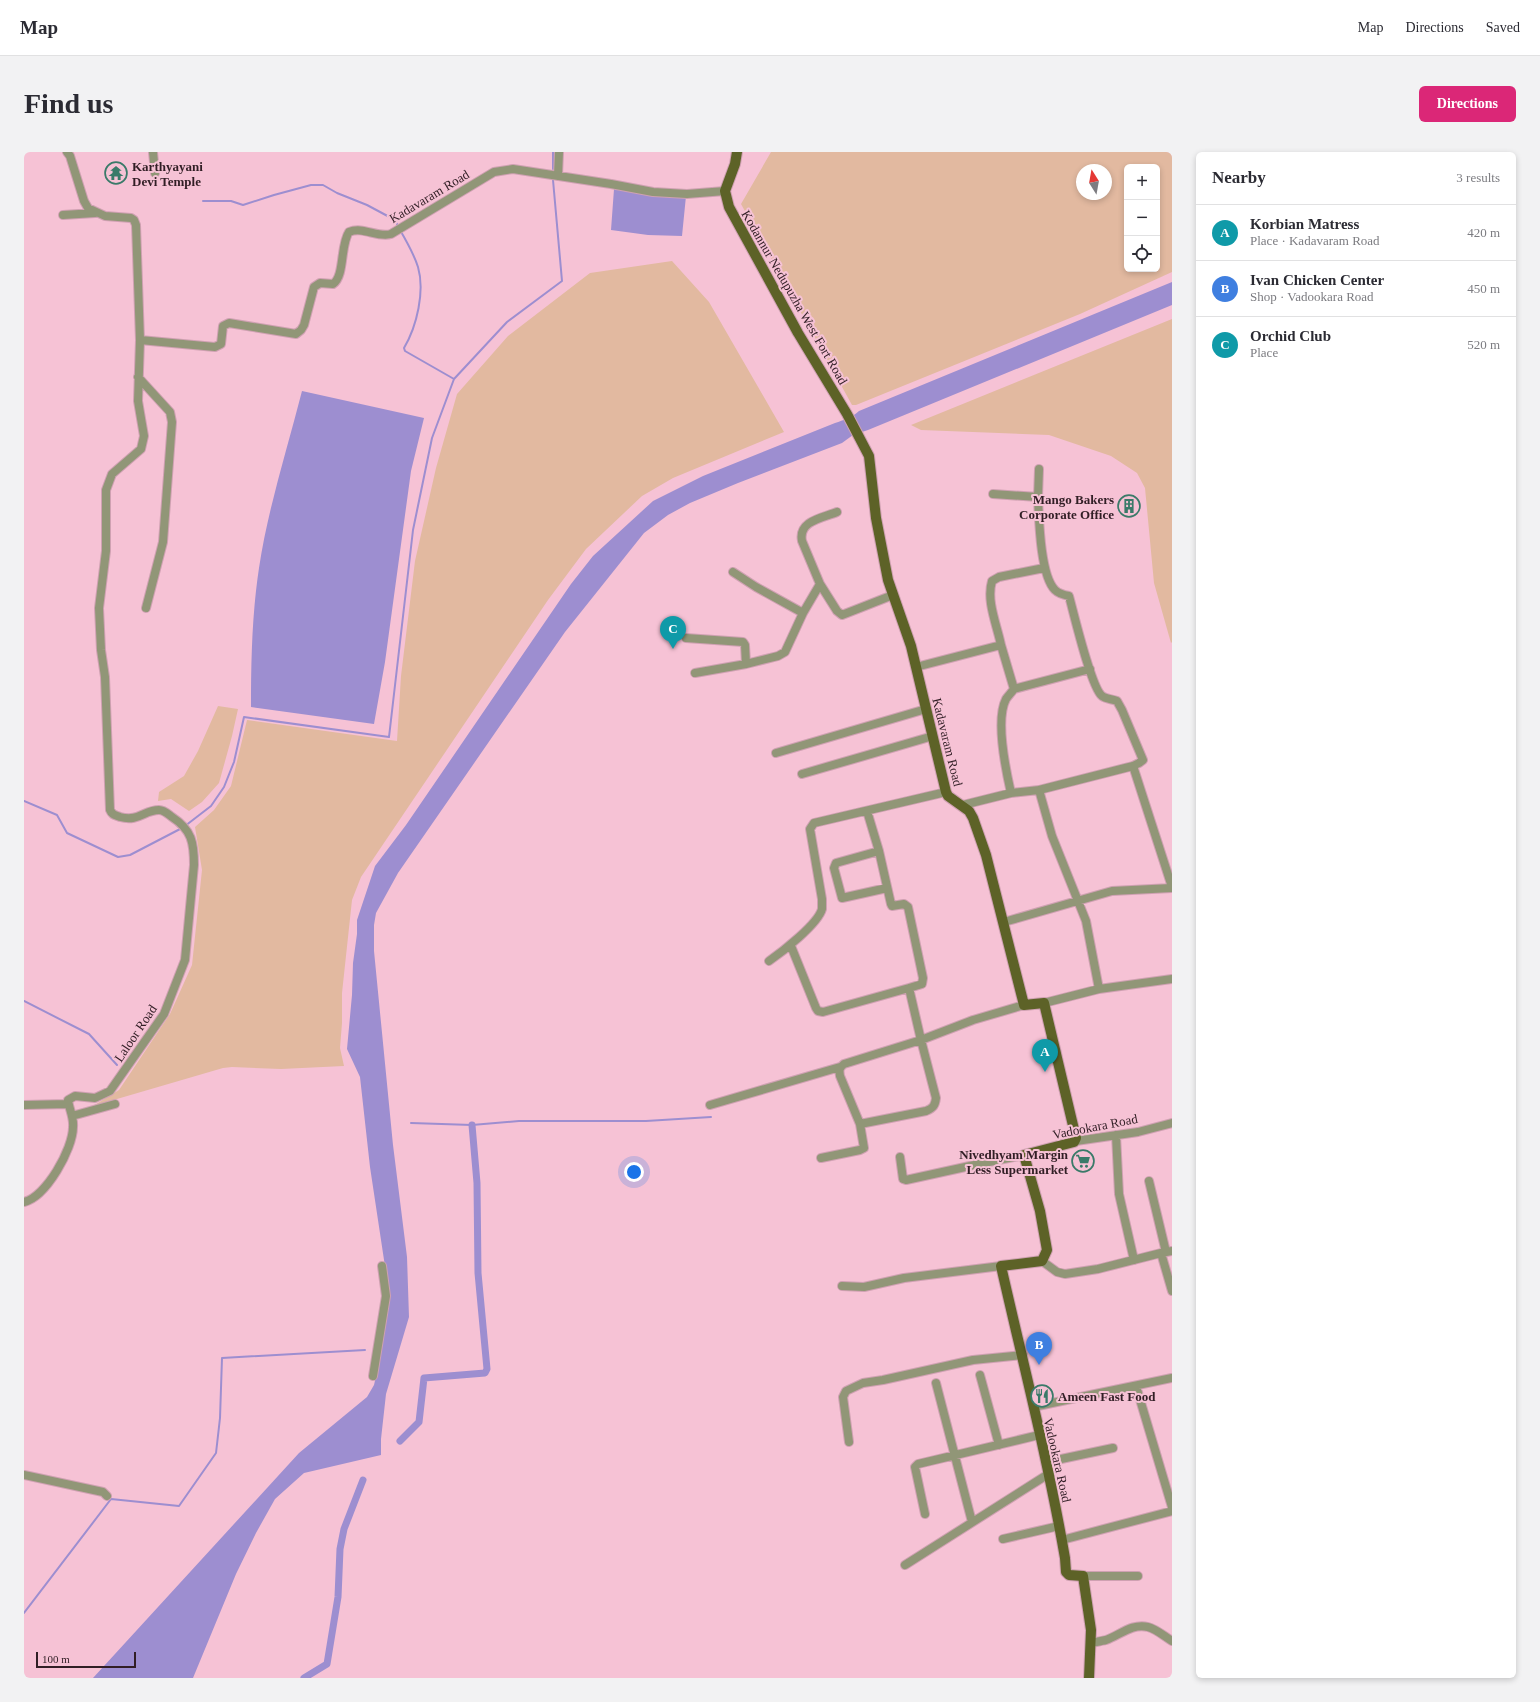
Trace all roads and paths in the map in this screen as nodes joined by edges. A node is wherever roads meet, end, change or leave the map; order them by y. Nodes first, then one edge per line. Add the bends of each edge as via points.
1 (68, 152) edge
2 (153, 152) edge
3 (559, 152) edge
4 (737, 152) edge
5 (155, 173) dead end
6 (558, 176) junction
7 (725, 191) junction
8 (95, 213) junction
9 (63, 216) dead end
10 (140, 340) junction
11 (138, 377) junction
12 (847, 414) joint
13 (1039, 469) dead end
14 (993, 494) dead end
15 (1038, 497) junction
16 (837, 512) dead end
17 (1044, 568) junction
18 (733, 572) dead end
19 (820, 584) junction
20 (893, 595) junction
21 (146, 608) dead end
22 (803, 613) junction
23 (686, 638) dead end
24 (1001, 645) junction
25 (746, 664) junction
26 (916, 667) junction
27 (1090, 669) junction
28 (695, 673) dead end
29 (1014, 690) junction
30 (926, 709) junction
31 (933, 736) junction
32 (776, 753) dead end
33 (1133, 766) junction
34 (802, 774) dead end
35 (1039, 790) junction
36 (946, 792) junction
37 (1011, 793) junction
38 (963, 805) junction
39 (867, 811) junction
40 (879, 851) junction
41 (887, 888) junction
42 (1172, 888) edge
43 (1078, 900) junction
44 (1004, 922) junction
45 (791, 946) junction
46 (769, 961) dead end
47 (1172, 979) edge
48 (909, 988) junction
49 (1099, 989) junction
50 (1044, 1003) junction
51 (1024, 1005) junction
52 (921, 1040) junction
53 (840, 1067) junction
54 (70, 1100) junction
55 (115, 1104) dead end
56 (24, 1105) edge
57 (710, 1105) dead end
58 (72, 1116) junction
59 (1172, 1123) edge
60 (860, 1124) junction
61 (1116, 1135) junction
62 (1076, 1141) junction
63 (1024, 1155) junction
64 (900, 1157) dead end
65 (821, 1158) dead end
66 (1149, 1181) dead end
67 (24, 1202) edge
68 (1166, 1252) edge
69 (1134, 1260) junction
70 (1042, 1261) junction
71 (382, 1266) dead end
72 (1001, 1266) junction
73 (842, 1286) dead end
74 (1172, 1291) edge
75 (1023, 1355) junction
76 (980, 1375) dead end
77 (373, 1376) dead end
78 (1172, 1378) edge
79 (936, 1383) dead end
80 (1136, 1386) junction
81 (1033, 1407) junction
82 (1039, 1435) junction
83 (849, 1442) dead end
84 (999, 1445) junction
85 (1113, 1448) dead end
86 (954, 1455) junction
87 (1047, 1462) junction
88 (1050, 1473) junction
89 (24, 1475) edge
90 (1169, 1480) edge
91 (107, 1496) dead end
92 (1172, 1507) edge
93 (1172, 1511) edge
94 (925, 1514) dead end
95 (972, 1522) junction
96 (1059, 1526) junction
97 (1003, 1539) dead end
98 (1062, 1540) junction
99 (905, 1565) dead end
100 (1083, 1576) junction
101 (1138, 1576) dead end
102 (1172, 1641) edge
103 (1091, 1643) junction
104 (1089, 1678) edge

1 - 8 street via 84,201
2 - 5 street
3 - 6 street
4 - 7 main road
6 - 7 street, Kadavaram Road via 653,192 687,194
6 - 10 street, Kadavaram Road via 513,169 494,172 400,230 383,235 357,230 349,232 344,243 339,276 332,284 320,283 314,287 304,325 296,334 229,323 223,326 221,344 215,347
7 - 12 main road, Kodannur Nedupuzha West Fort Road via 732,214 798,333
8 - 9 street
8 - 10 street via 115,218 130,218 136,225
10 - 11 street
11 - 21 street via 170,412 172,422 163,542
11 - 54 street, Laloor Road via 138,401 144,436 141,449 112,474 106,490 106,551 99,608 105,677 109,804 114,815 126,818 163,810 182,824 190,835 194,853 188,941 185,960 164,1014 110,1092 95,1098
12 - 20 main road, Kadavaram Road via 869,456 876,518
13 - 15 street
14 - 15 street
15 - 17 street
16 - 19 street via 807,524 801,534
17 - 24 street via 999,577 992,581 991,602
17 - 27 street via 1056,591 1069,596
18 - 22 street
19 - 20 street via 842,615
19 - 22 street
20 - 26 main road, Kadavaram Road
22 - 25 street via 785,652
23 - 25 street via 743,642
24 - 26 street
24 - 29 street
25 - 28 street
26 - 30 main road, Kadavaram Road
27 - 29 street
27 - 33 street via 1099,692 1106,698 1117,701 1122,710 1143,760
29 - 37 street via 1006,699 1003,708 1001,730
30 - 31 main road, Kadavaram Road
30 - 32 street
31 - 34 street
31 - 36 main road, Kadavaram Road
33 - 35 street
33 - 42 street
35 - 37 street
35 - 43 street via 1052,836
36 - 38 main road, Kadavaram Road
36 - 39 street
37 - 38 street
38 - 44 main road, Kadavaram Road via 973,818 986,855
39 - 40 street
39 - 45 street via 814,823 810,829 822,908
40 - 41 street
40 - 41 street via 836,863 834,868 842,898
41 - 48 street via 892,906 908,906 923,978 922,984
42 - 43 street via 1112,891
43 - 44 street
43 - 49 street via 1086,921
44 - 51 main road, Kadavaram Road
45 - 46 street
45 - 48 street via 816,1008 820,1012
47 - 49 street
48 - 52 street
49 - 50 street
50 - 51 main road
50 - 62 main road
51 - 52 street via 973,1020
52 - 53 street
52 - 60 street via 936,1104 926,1111
53 - 57 street
53 - 60 street via 840,1076
54 - 56 street, Laloor Road
54 - 58 street
55 - 58 street
58 - 67 street via 73,1132 67,1153 52,1177 34,1198
59 - 61 street, Vadookara Road
60 - 65 street via 865,1145 863,1149
61 - 62 street, Vadookara Road
61 - 69 street via 1119,1194
62 - 63 main road, Vadookara Road
63 - 64 street, Vadookara Road via 906,1180 903,1179
63 - 70 main road via 1040,1211 1047,1250
66 - 68 street
68 - 69 street
68 - 74 street
69 - 70 street via 1065,1274 1057,1272
70 - 72 main road
71 - 77 street via 386,1296
72 - 73 street via 904,1278 864,1286
72 - 75 main road, Vadookara Road
75 - 81 main road, Vadookara Road
75 - 83 street via 974,1360 863,1383 846,1390 844,1397
76 - 84 street
78 - 80 street
79 - 86 street
80 - 81 street
80 - 90 street
81 - 82 main road, Vadookara Road
82 - 84 street
82 - 87 main road, Vadookara Road
84 - 86 street
85 - 87 street
86 - 94 street via 916,1465
86 - 95 street
87 - 88 main road, Vadookara Road
88 - 95 street
88 - 96 main road, Vadookara Road
89 - 91 street via 103,1492
90 - 92 street
93 - 98 street
95 - 99 street
96 - 97 street
96 - 98 main road, Vadookara Road
98 - 100 main road, Vadookara Road via 1066,1572 1069,1575
100 - 101 street
100 - 103 main road
102 - 103 street via 1146,1626 1119,1632 1107,1640
103 - 104 main road

